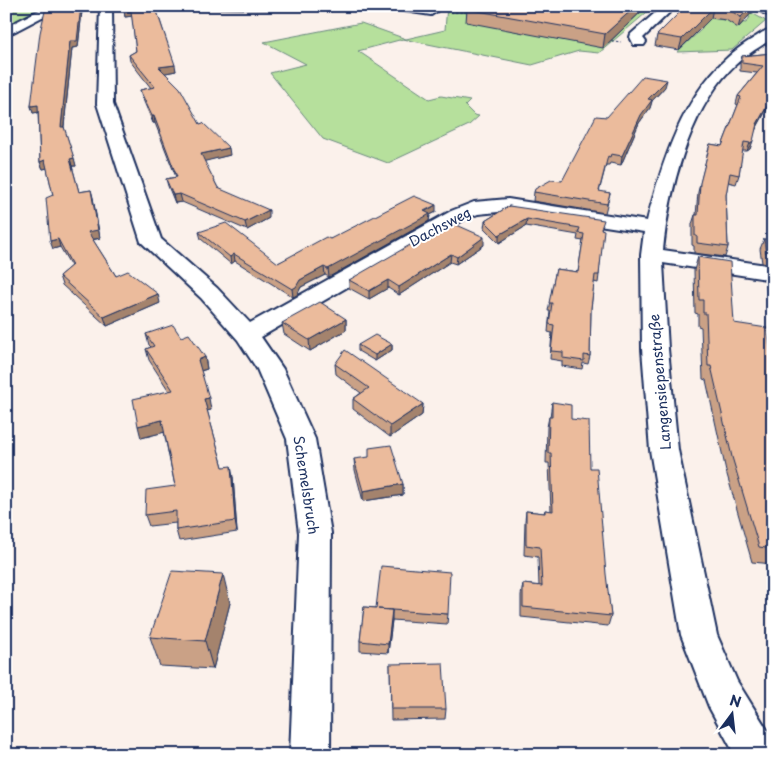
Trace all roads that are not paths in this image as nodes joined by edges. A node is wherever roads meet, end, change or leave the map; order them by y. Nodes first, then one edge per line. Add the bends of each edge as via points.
1 (57, 6) edge
2 (106, 6) edge
3 (391, 6) edge
4 (670, 6) edge
5 (757, 6) edge
6 (431, 10) road end
7 (773, 14) edge
8 (6, 32) edge
9 (773, 32) edge
10 (639, 42) road end
11 (654, 228) junction
12 (652, 255) junction
13 (773, 273) edge
14 (247, 335) junction
15 (310, 755) edge
16 (760, 755) edge

1 - 8 street
2 - 14 street, Schemelsbruch via 105,104 151,242 210,293
3 - 6 street
4 - 10 street via 636,37
5 - 7 street
9 - 11 street, Langensiepenstraße via 742,52 709,87 686,125
11 - 12 street, Langensiepenstraße
11 - 14 street, Dachsweg via 508,205 474,208
12 - 13 street
12 - 16 street, Langensiepenstraße via 655,349 664,450 699,635 722,694
14 - 15 street, Schemelsbruch via 270,369 303,448 315,533

